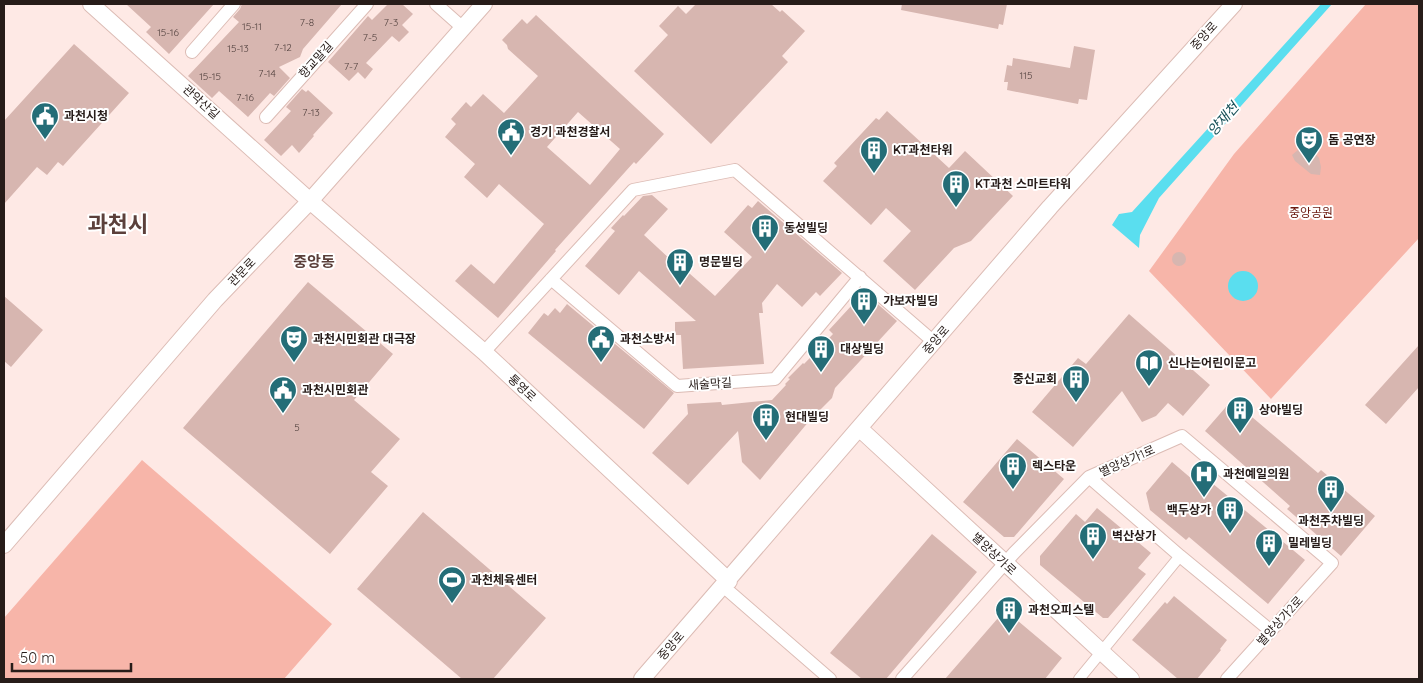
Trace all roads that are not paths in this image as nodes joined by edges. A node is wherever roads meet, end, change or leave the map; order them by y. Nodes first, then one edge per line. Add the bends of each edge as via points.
1 (91, 4) edge
2 (234, 4) edge
3 (367, 4) edge
4 (436, 4) edge
5 (484, 4) edge
6 (1234, 4) edge
7 (463, 28) junction
8 (192, 52) dead end
9 (266, 117) dead end
10 (310, 201) junction
11 (860, 277) junction
12 (551, 279) junction
13 (934, 342) junction
14 (484, 352) junction
15 (859, 428) junction
16 (1089, 477) junction
17 (4, 545) edge
18 (1180, 556) junction
19 (1332, 563) joint
20 (1004, 564) junction
21 (727, 584) junction
22 (1271, 631) junction
23 (1101, 652) junction
24 (642, 679) edge
25 (830, 679) edge
26 (902, 679) edge
27 (1078, 679) edge
28 (1131, 679) edge
29 (1227, 679) edge

1 - 10 street, 관악산길
2 - 8 street
3 - 9 street, 향교말길
4 - 7 street
5 - 7 street, 관문로
6 - 13 street, 중앙로 via 1050,207
7 - 10 street, 관문로
10 - 14 street, 통영로
10 - 17 street, 관문로 via 215,300
11 - 12 street via 735,170 633,190
11 - 12 street, 새술막길 via 775,379 677,386
11 - 13 street
12 - 14 street
13 - 15 street, 중앙로
14 - 21 street, 통영로
15 - 20 street, 별양상가로
15 - 21 street, 중앙로
16 - 18 street
16 - 19 street, 별양상가1로 via 1182,436
16 - 20 street, 별양상가1로
18 - 22 street
18 - 23 street
19 - 22 street, 별양상가2로
20 - 23 street, 별양상가로
20 - 26 street, 별양상가1로
21 - 24 street, 중앙로
21 - 25 street
22 - 29 street, 별양상가2로
23 - 27 street
23 - 28 street, 별양상가로

